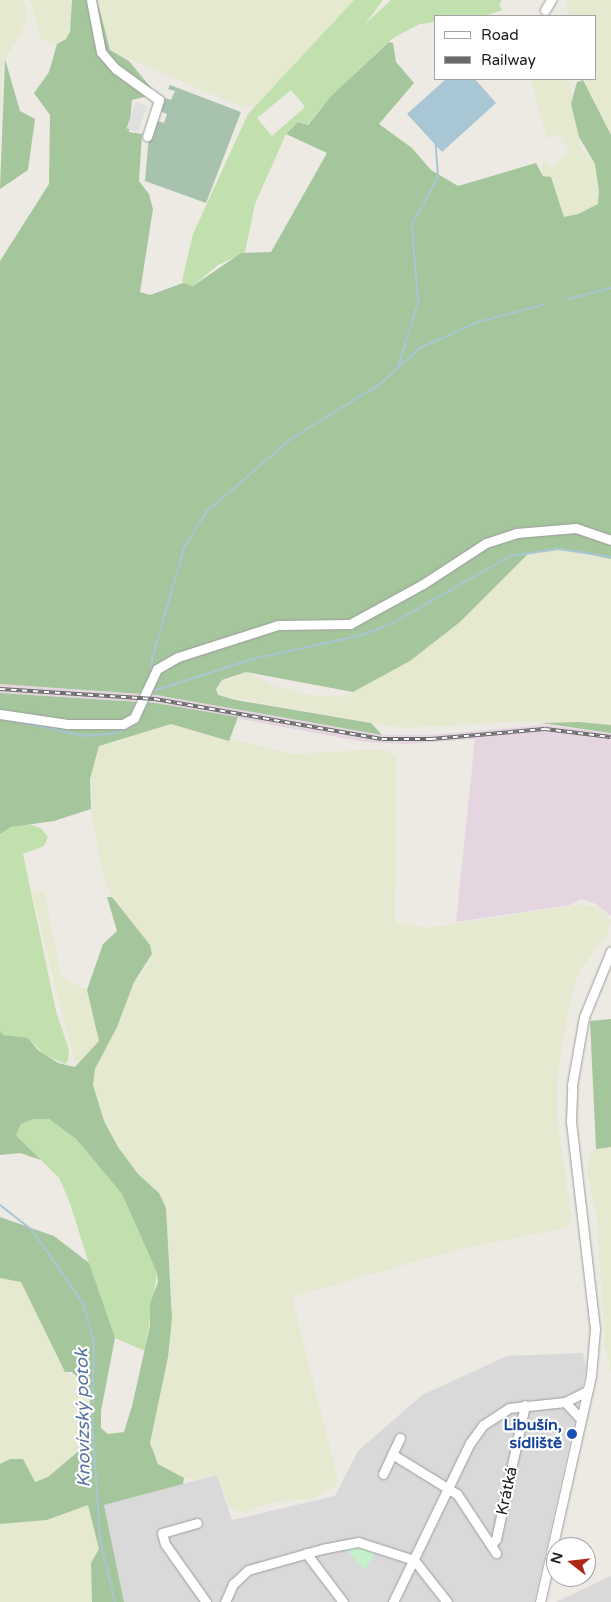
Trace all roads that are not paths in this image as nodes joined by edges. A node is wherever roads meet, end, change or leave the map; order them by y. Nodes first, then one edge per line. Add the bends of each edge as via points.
1 (91, 0) edge
2 (551, 0) edge
3 (545, 10) dead end
4 (147, 136) dead end
5 (611, 540) edge
6 (0, 714) edge
7 (611, 951) edge
8 (587, 1391) junction
9 (565, 1402) junction
10 (525, 1405) junction
11 (581, 1419) junction
12 (400, 1438) dead end
13 (392, 1454) junction
14 (383, 1474) dead end
15 (449, 1486) junction
16 (197, 1523) dead end
17 (306, 1553) junction
18 (414, 1560) junction
19 (206, 1602) edge
20 (226, 1602) edge
21 (343, 1602) edge
22 (394, 1602) edge
23 (447, 1602) edge
24 (540, 1602) edge

1 - 4 street via 101,52 116,69 159,100
2 - 3 street
5 - 6 street via 576,528 516,533 486,543 424,584 350,624 278,625 178,657 157,669 134,718 124,724 66,724
7 - 8 street via 584,1018 572,1085 571,1122 596,1329
8 - 9 street
8 - 11 street
9 - 10 street
9 - 11 street
10 - 15 street via 499,1412 483,1425
10 - 15 street, Krátká via 494,1549
11 - 24 street
12 - 13 street
13 - 14 street
13 - 15 street
15 - 18 street
16 - 19 street via 162,1533 165,1544
17 - 18 street via 358,1542
17 - 20 street via 248,1570 233,1584
17 - 21 street
18 - 22 street
18 - 23 street

